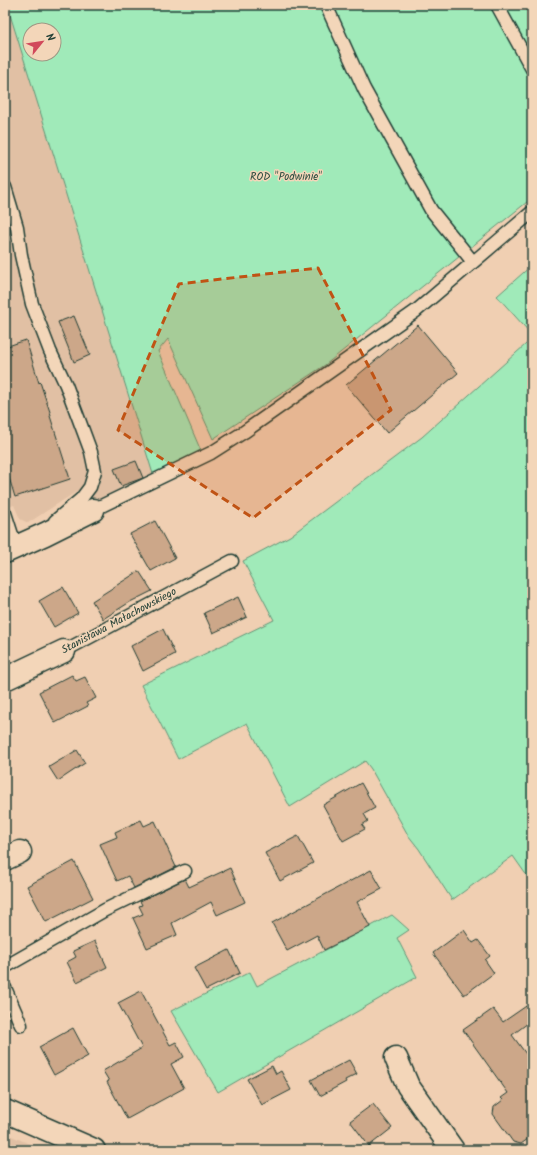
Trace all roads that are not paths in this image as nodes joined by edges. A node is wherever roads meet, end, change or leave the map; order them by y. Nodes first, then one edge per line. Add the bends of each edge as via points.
1 (326, 5) edge
2 (497, 5) edge
3 (532, 69) edge
4 (5, 187) edge
5 (532, 212) edge
6 (474, 262) junction
7 (93, 510) joint
8 (5, 514) edge
9 (36, 538) junction
10 (11, 549) edge
11 (232, 561) dead end
12 (64, 651) joint
13 (5, 679) edge
14 (185, 871) dead end
15 (5, 967) edge
16 (5, 988) edge
17 (21, 1025) dead end
18 (396, 1058) dead end
19 (5, 1111) edge
20 (94, 1150) edge
21 (453, 1150) edge

1 - 6 lane via 364,89 431,210
2 - 3 lane
4 - 9 lane via 17,227 32,304 66,385 91,452 95,471 90,487 81,499
5 - 6 lane
6 - 7 lane via 416,311 244,432 211,453
7 - 9 street
8 - 10 lane
9 - 10 street
11 - 12 lane, Stanisława Małachowskiego
12 - 13 street, Stanisława Małachowskiego
14 - 15 lane via 105,910
16 - 17 lane
18 - 21 street via 408,1086
19 - 20 street

